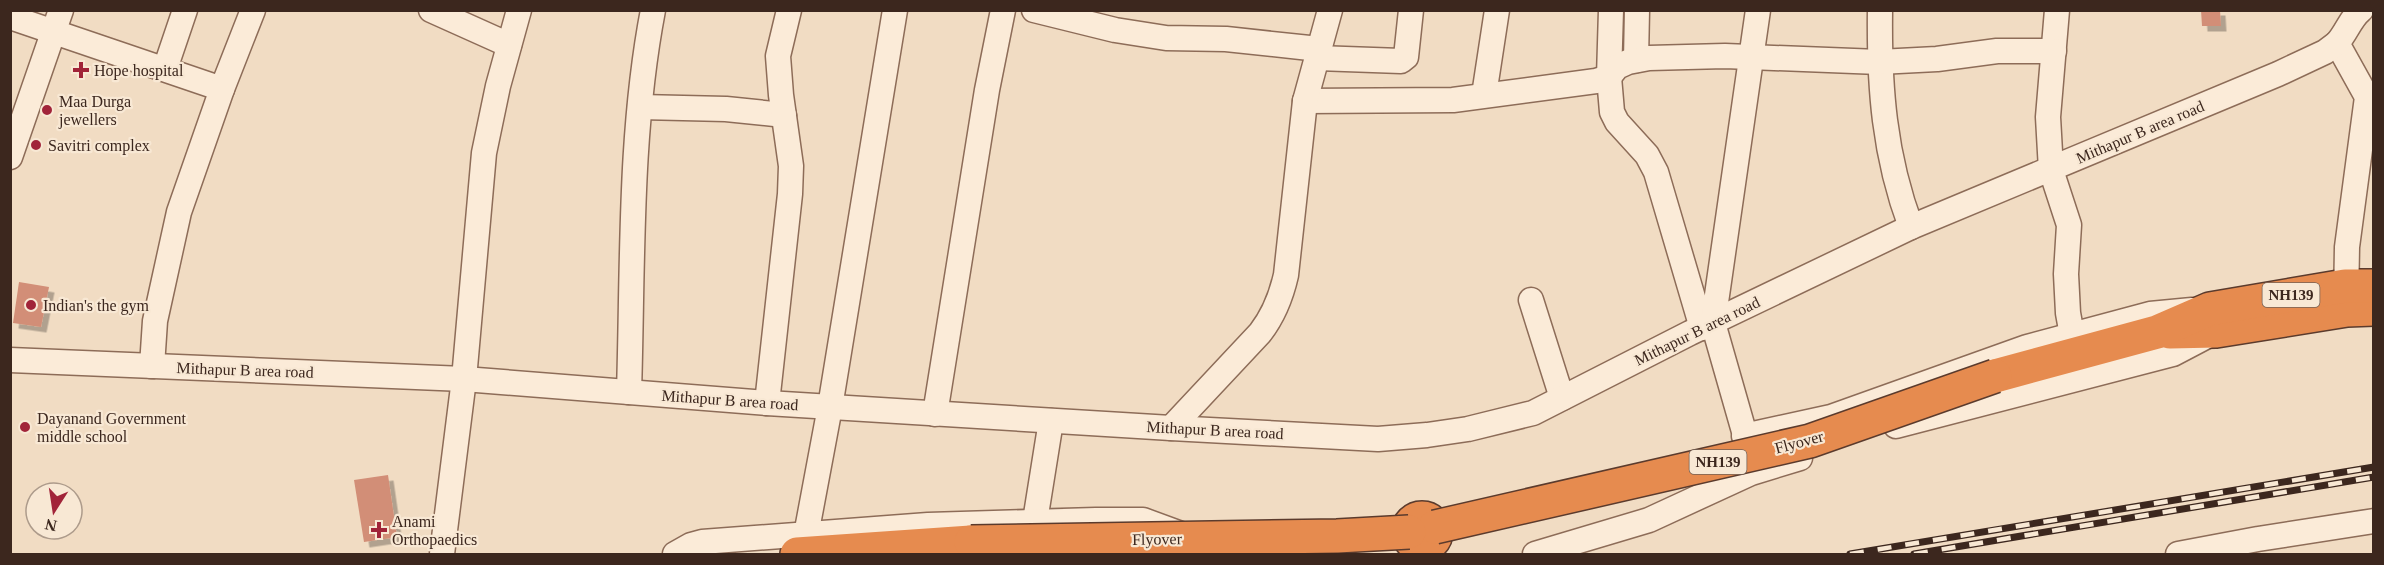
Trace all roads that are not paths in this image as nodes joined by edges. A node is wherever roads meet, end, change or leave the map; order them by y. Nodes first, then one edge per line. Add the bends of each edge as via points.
1 (185, 10) edge
2 (253, 10) edge
3 (431, 10) edge
4 (519, 10) edge
5 (654, 10) edge
6 (789, 10) edge
7 (895, 10) edge
8 (1003, 10) edge
9 (1034, 10) edge
10 (1330, 10) edge
11 (1412, 10) edge
12 (1497, 10) edge
13 (1611, 10) edge
14 (1637, 10) edge
15 (1758, 10) edge
16 (1880, 10) edge
17 (2057, 10) edge
18 (2353, 14) edge
19 (10, 17) edge
20 (57, 21) edge
21 (2337, 43) junction
22 (509, 45) junction
23 (2054, 51) junction
24 (1318, 54) junction
25 (1750, 56) junction
26 (1636, 60) junction
27 (1879, 62) junction
28 (165, 69) junction
29 (1609, 77) junction
30 (222, 89) junction
31 (1484, 95) junction
32 (2370, 96) edge
33 (1305, 101) junction
34 (640, 107) junction
35 (784, 115) junction
36 (10, 157) edge
37 (2050, 170) junction
38 (1911, 227) junction
39 (2360, 298) edge
40 (1531, 300) dead end
41 (2213, 320) junction
42 (1707, 326) junction
43 (2072, 335) junction
44 (10, 360) edge
45 (152, 366) junction
46 (464, 379) junction
47 (629, 392) junction
48 (1562, 398) junction
49 (767, 403) junction
50 (830, 407) junction
51 (935, 414) junction
52 (1051, 421) junction
53 (1815, 421) junction
54 (1171, 428) junction
55 (1744, 436) junction
56 (1823, 451) junction
57 (1756, 471) junction
58 (1035, 521) junction
59 (2373, 522) edge
60 (1425, 540) edge
61 (802, 545) edge
62 (1220, 547) junction
63 (442, 555) edge
64 (675, 555) edge
65 (1081, 555) edge
66 (1280, 555) edge
67 (1535, 555) edge
68 (2178, 555) edge

1 - 28 street
2 - 30 street
3 - 22 street
4 - 22 street
5 - 34 street
6 - 35 street via 778,56
7 - 50 street
8 - 51 street
9 - 24 street via 1166,38 1226,39
10 - 24 street
11 - 24 street via 1406,57 1401,61
12 - 31 street
13 - 29 street
14 - 26 street
15 - 25 street
16 - 27 street
17 - 23 street
18 - 21 street via 2346,33
19 - 20 street
20 - 28 street
20 - 36 street
21 - 32 street
21 - 37 street, Mithapur B area road via 2278,74
22 - 46 street via 484,153
23 - 27 street via 1996,51
23 - 37 street via 2048,117
24 - 33 street
25 - 26 street
25 - 27 street
25 - 42 street
26 - 29 street via 1617,67
27 - 38 street via 1888,148
28 - 30 street
29 - 31 street
29 - 42 street via 1612,112 1647,155
30 - 45 street via 180,212 157,310
31 - 33 street via 1436,101
32 - 39 street via 2351,211
33 - 54 street via 1286,275 1275,311 1260,333
34 - 35 street
34 - 47 street
35 - 49 street via 790,194
37 - 38 street, Mithapur B area road
37 - 43 street via 2069,225 2066,274
38 - 42 street, Mithapur B area road
39 - 41 highway, NH139
40 - 48 street
41 - 43 street via 2150,314
41 - 56 street via 2173,354 1908,422
41 - 60 highway, Flyover / NH139, bridge via 1995,376 1810,441
42 - 48 street, Mithapur B area road
42 - 55 street
43 - 53 street
44 - 45 street, Mithapur B area road
45 - 46 street, Mithapur B area road
46 - 47 street, Mithapur B area road
46 - 63 street
47 - 49 street, Mithapur B area road
48 - 54 street, Mithapur B area road via 1533,413 1468,429 1378,439
49 - 50 street, Mithapur B area road
50 - 51 street, Mithapur B area road
50 - 61 street
51 - 52 street, Mithapur B area road
52 - 54 street, Mithapur B area road
52 - 58 street
53 - 55 street
53 - 56 street
55 - 57 street
56 - 57 street
57 - 67 street via 1650,520
58 - 61 street via 928,525
58 - 62 street via 1143,520
59 - 68 street
60 - 61 highway, Flyover / NH139, bridge via 1337,536
61 - 64 street via 702,542
62 - 65 street
62 - 66 street

